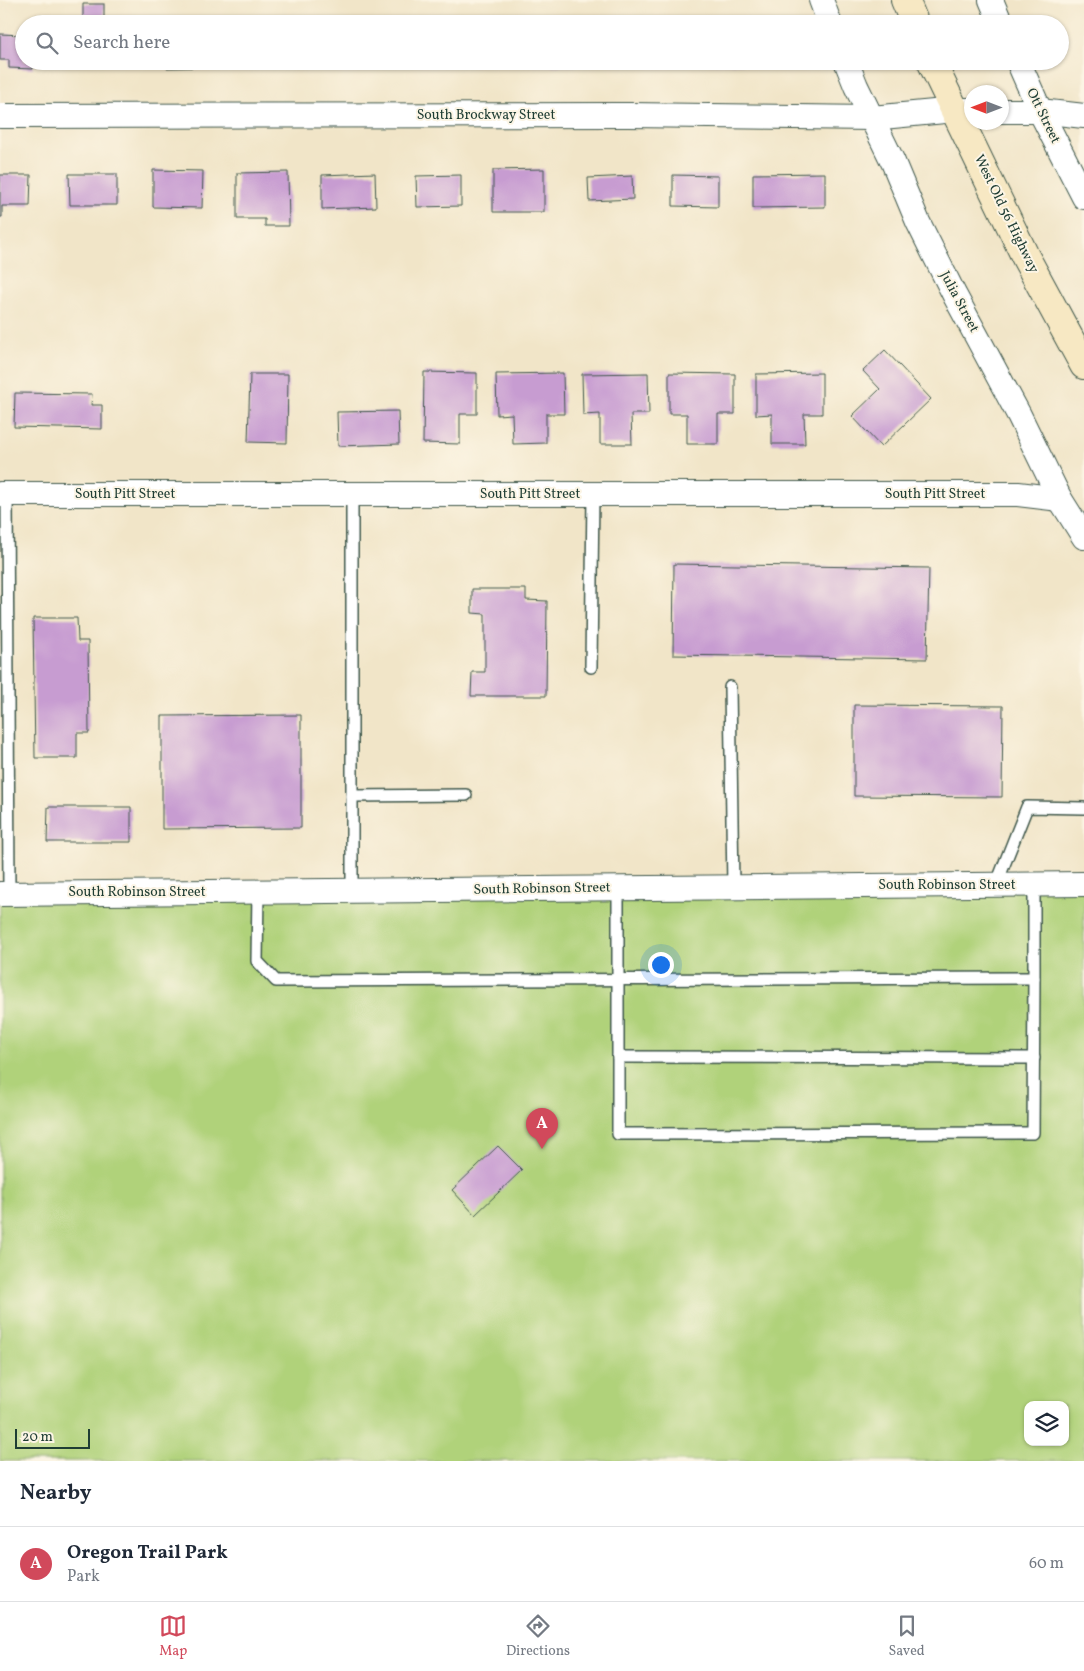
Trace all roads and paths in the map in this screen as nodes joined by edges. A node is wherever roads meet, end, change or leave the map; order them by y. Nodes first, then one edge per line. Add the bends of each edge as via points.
1 (821, 0) edge
2 (905, 0) edge
3 (991, 0) edge
4 (827, 15) edge
5 (911, 15) edge
6 (997, 15) edge
7 (850, 70) edge
8 (937, 70) edge
9 (1022, 70) edge
10 (963, 110) edge
11 (1009, 110) edge
12 (1040, 111) junction
13 (0, 116) edge
14 (1084, 116) edge
15 (872, 118) junction
16 (1084, 197) edge
17 (1084, 365) edge
18 (4, 494) edge
19 (352, 494) junction
20 (593, 494) junction
21 (1060, 499) junction
22 (1084, 537) edge
23 (591, 667) dead end
24 (730, 687) dead end
25 (466, 795) dead end
26 (352, 796) junction
27 (1084, 808) edge
28 (1084, 884) edge
29 (996, 885) junction
30 (1034, 885) junction
31 (733, 887) junction
32 (618, 888) junction
33 (352, 890) junction
34 (258, 892) junction
35 (5, 894) edge
36 (1034, 978) junction
37 (618, 980) junction
38 (618, 1057) junction
39 (1034, 1058) junction

1 - 4 street
2 - 5 main road
3 - 6 street
7 - 15 street, Julia Street
8 - 10 main road, West Old 56 Highway
9 - 12 street, Ott Street
10 - 15 street, South Brockway Street
10 - 17 main road, West Old 56 Highway via 1026,258
11 - 12 street
12 - 14 street
12 - 16 street, Ott Street
13 - 15 street, South Brockway Street
15 - 21 street, Julia Street via 922,230
18 - 19 street, South Pitt Street
18 - 35 lane
19 - 20 street, South Pitt Street
19 - 26 lane
20 - 21 street, South Pitt Street via 1018,494
20 - 23 lane
21 - 22 street, Julia Street
24 - 31 lane
25 - 26 lane
26 - 33 lane
27 - 29 lane via 1026,807
28 - 30 street, South Robinson Street
29 - 30 street, South Robinson Street
29 - 31 street, South Robinson Street
30 - 36 lane
31 - 32 street, South Robinson Street
32 - 33 street, South Robinson Street
32 - 37 lane
33 - 34 street, South Robinson Street
34 - 35 street, South Robinson Street
34 - 37 lane via 257,962 276,981
36 - 37 lane
36 - 39 lane
37 - 38 lane
38 - 39 lane
38 - 39 lane via 618,1134 1033,1133

